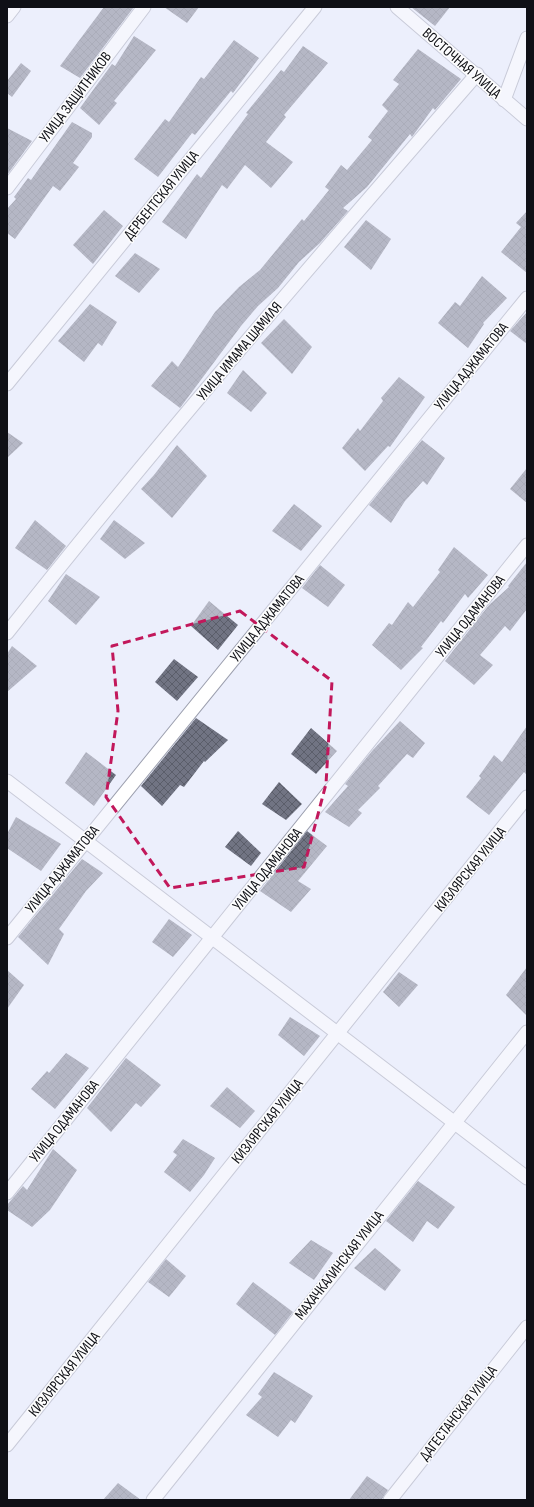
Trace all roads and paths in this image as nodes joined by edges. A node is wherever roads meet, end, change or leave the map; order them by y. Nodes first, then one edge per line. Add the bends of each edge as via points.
1 (14, 7) edge
2 (144, 7) edge
3 (315, 7) edge
4 (397, 7) edge
5 (7, 16) edge
6 (527, 38) edge
7 (477, 74) junction
8 (504, 100) junction
9 (527, 119) edge
10 (7, 188) edge
11 (527, 298) edge
12 (7, 384) edge
13 (527, 545) edge
14 (7, 633) edge
15 (7, 781) edge
16 (527, 797) edge
17 (85, 841) junction
18 (211, 937) junction
19 (7, 938) edge
20 (527, 1032) edge
21 (337, 1034) junction
22 (454, 1123) junction
23 (527, 1178) edge
24 (7, 1193) edge
25 (527, 1327) edge
26 (7, 1445) edge
27 (153, 1500) edge
28 (390, 1500) edge

1 - 5 street
2 - 10 street, УЛИЦА ЗАЩИТНИКОВ
3 - 12 street, ДЕРБЕНТСКАЯ УЛИЦА
4 - 7 street, ВОСТОЧНАЯ УЛИЦА
6 - 8 street
7 - 8 street, ВОСТОЧНАЯ УЛИЦА
7 - 14 street, УЛИЦА ИМАМА ШАМИЛЯ via 104,511
8 - 9 street, ВОСТОЧНАЯ УЛИЦА
11 - 17 street, УЛИЦА АДЖАМАТОВА
13 - 18 street, УЛИЦА ОДАМАНОВА
15 - 17 street
16 - 21 street, КИЗЛЯРСКАЯ УЛИЦА
17 - 18 street
17 - 19 street, УЛИЦА АДЖАМАТОВА
18 - 21 street
18 - 24 street, УЛИЦА ОДАМАНОВА
20 - 22 street, МАХАЧКАЛИНСКАЯ УЛИЦА
21 - 22 street
21 - 26 street, КИЗЛЯРСКАЯ УЛИЦА
22 - 23 street
22 - 27 street, МАХАЧКАЛИНСКАЯ УЛИЦА
25 - 28 street, ДАГЕСТАНСКАЯ УЛИЦА

